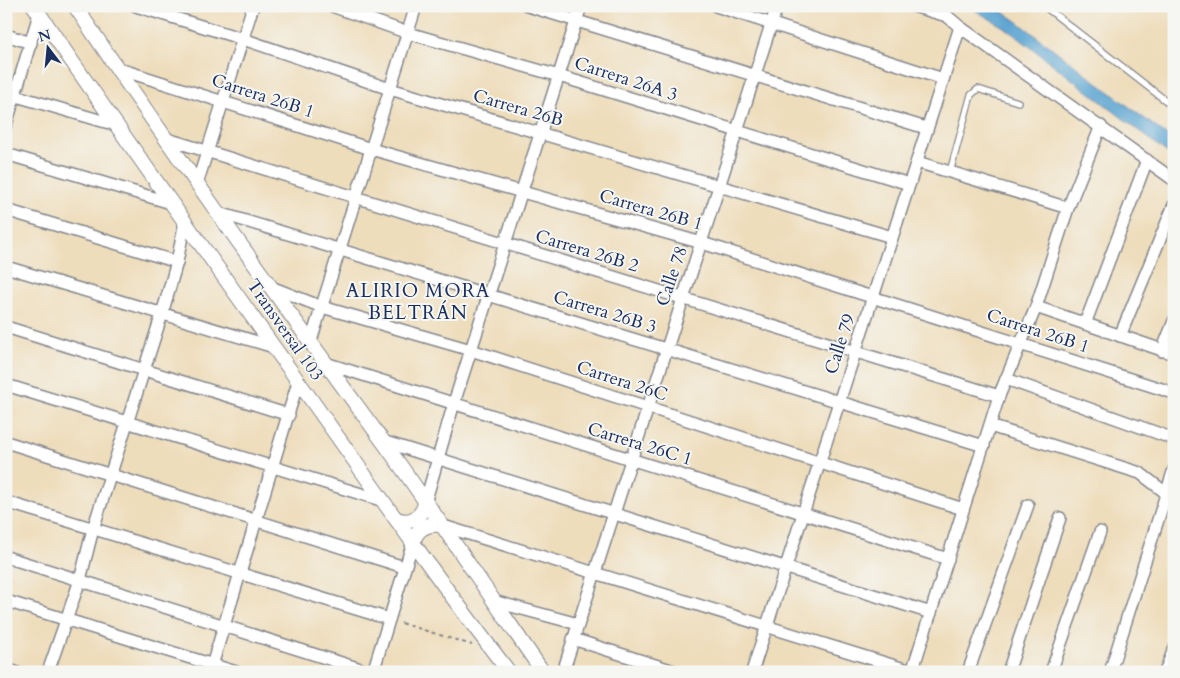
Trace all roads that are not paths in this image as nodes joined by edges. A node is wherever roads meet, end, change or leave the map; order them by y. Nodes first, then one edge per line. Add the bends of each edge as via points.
1 (75, 6) edge
2 (136, 6) edge
3 (254, 6) edge
4 (332, 6) edge
5 (416, 6) edge
6 (528, 6) edge
7 (581, 6) edge
8 (716, 6) edge
9 (777, 6) edge
10 (913, 6) edge
11 (941, 6) edge
12 (1044, 6) edge
13 (37, 10) edge
14 (947, 16) junction
15 (576, 21) junction
16 (771, 24) junction
17 (960, 27) junction
18 (408, 33) junction
19 (6, 35) edge
20 (243, 39) junction
21 (31, 43) junction
22 (116, 68) junction
23 (559, 76) junction
24 (754, 76) junction
25 (943, 79) junction
26 (390, 89) junction
27 (11, 95) edge
28 (223, 102) junction
29 (1018, 102) dead end
30 (1174, 107) edge
31 (6, 125) edge
32 (116, 125) junction
33 (1101, 126) junction
34 (926, 128) junction
35 (737, 132) junction
36 (540, 133) junction
37 (164, 138) junction
38 (371, 149) junction
39 (207, 152) junction
40 (6, 154) edge
41 (1147, 160) junction
42 (917, 162) junction
43 (950, 172) junction
44 (1174, 180) edge
45 (197, 184) junction
46 (719, 184) junction
47 (909, 184) junction
48 (522, 192) junction
49 (356, 198) junction
50 (171, 203) junction
51 (1174, 205) edge
52 (1068, 208) junction
53 (6, 210) edge
54 (216, 212) junction
55 (185, 221) junction
56 (892, 237) junction
57 (702, 243) junction
58 (505, 244) junction
59 (340, 250) junction
60 (177, 262) junction
61 (6, 267) edge
62 (271, 287) junction
63 (489, 295) junction
64 (873, 297) junction
65 (682, 298) junction
66 (1036, 306) junction
67 (322, 307) junction
68 (162, 314) junction
69 (1174, 321) edge
70 (1085, 324) junction
71 (6, 327) edge
72 (1120, 336) junction
73 (310, 344) junction
74 (1021, 344) junction
75 (274, 347) junction
76 (666, 349) junction
77 (471, 350) junction
78 (856, 352) junction
79 (1168, 352) edge
80 (322, 362) junction
81 (145, 370) junction
82 (1006, 379) junction
83 (298, 382) junction
84 (6, 385) edge
85 (1174, 393) edge
86 (999, 396) junction
87 (839, 402) junction
88 (454, 403) junction
89 (647, 407) junction
90 (289, 415) junction
91 (127, 422) junction
92 (990, 426) junction
93 (1174, 439) edge
94 (382, 441) junction
95 (6, 442) edge
96 (984, 446) junction
97 (437, 457) junction
98 (631, 459) junction
99 (818, 463) junction
100 (273, 467) junction
101 (1174, 469) edge
102 (112, 474) junction
103 (1170, 494) edge
104 (384, 501) junction
105 (6, 502) edge
106 (425, 503) junction
107 (1028, 505) dead end
108 (962, 509) junction
109 (614, 513) junction
110 (803, 513) junction
111 (1060, 518) dead end
112 (397, 519) junction
113 (256, 522) junction
114 (440, 524) junction
115 (93, 529) junction
116 (1100, 532) dead end
117 (414, 542) junction
118 (6, 557) edge
119 (948, 559) junction
120 (404, 567) junction
121 (786, 568) junction
122 (595, 572) junction
123 (240, 574) junction
124 (80, 580) junction
125 (6, 601) edge
126 (493, 601) junction
127 (931, 613) junction
128 (65, 619) junction
129 (389, 619) junction
130 (578, 624) junction
131 (224, 626) junction
132 (767, 627) junction
133 (574, 639) junction
134 (1174, 649) edge
135 (211, 668) edge
136 (6, 669) edge
137 (14, 672) edge
138 (48, 672) edge
139 (236, 672) edge
140 (372, 672) edge
141 (509, 672) edge
142 (543, 672) edge
143 (563, 672) edge
144 (677, 672) edge
145 (752, 672) edge
146 (913, 672) edge
147 (968, 672) edge
148 (1008, 672) edge
149 (1051, 672) edge
150 (1110, 672) edge
151 (1165, 672) edge

1 - 22 street, Transversal 103
2 - 20 street, Carrera 26B
3 - 20 street
4 - 18 street, Carrera 26A 3
5 - 18 street
6 - 15 street
7 - 15 street
8 - 16 street
9 - 16 street, Calle 78
10 - 14 street
11 - 14 street
12 - 30 lane
13 - 21 street
13 - 32 street, Transversal 103
14 - 17 street
15 - 23 street
15 - 24 street
16 - 24 street, Calle 78
16 - 25 street
17 - 25 street, Calle 79
17 - 33 street
18 - 23 street, Carrera 26A 3
18 - 26 street
19 - 21 street
20 - 26 street, Carrera 26B
20 - 28 street
21 - 27 street
22 - 28 street, Carrera 26B 1
22 - 37 street, Transversal 103
23 - 35 street, Carrera 26A 3
23 - 36 street
24 - 34 street
24 - 35 street, Calle 78
25 - 34 street, Calle 79
26 - 36 street, Carrera 26B
26 - 38 street
27 - 31 street
27 - 32 street
28 - 38 street, Carrera 26B 1
28 - 39 street
29 - 43 lane via 978,89 971,95
32 - 50 street, Transversal 103
33 - 41 street
33 - 52 street
34 - 42 street, Calle 79
35 - 46 street, Calle 78
35 - 47 street, Carrera 26A 3
36 - 46 street, Carrera 26B
36 - 48 street
37 - 39 street, Carrera 26B 2
37 - 45 street, Transversal 103
38 - 48 street, Carrera 26B 1
38 - 49 street
39 - 45 street
39 - 49 street, Carrera 26B 2
40 - 50 street
41 - 44 street
41 - 70 street
42 - 43 street
42 - 47 street, Calle 79
43 - 52 street
45 - 54 street, Transversal 103
46 - 56 street, Carrera 26B
46 - 57 street, Calle 78
47 - 56 street, Calle 79
48 - 57 street, Carrera 26B 1
48 - 58 street
49 - 58 street, Carrera 26B 2
49 - 59 street
50 - 55 street, Transversal 103
51 - 72 street
52 - 66 street
53 - 60 street
54 - 59 street, Carrera 26B 3
54 - 62 street, Transversal 103
55 - 60 street
55 - 75 street, Transversal 103
56 - 64 street, Calle 79
57 - 64 street, Carrera 26B 1
57 - 65 street, Calle 78
58 - 63 street
58 - 65 street, Carrera 26B 2
59 - 63 street, Carrera 26B 3
59 - 67 street
60 - 68 street
61 - 68 street
62 - 67 street, Carrera 26C
62 - 73 street, Transversal 103
63 - 76 street, Carrera 26B 3
63 - 77 street
64 - 74 street, Carrera 26B 1
64 - 78 street, Calle 79
65 - 76 street, Calle 78
65 - 78 street, Carrera 26B 2
66 - 70 street
66 - 74 street
67 - 73 street
67 - 77 street, Carrera 26C
68 - 75 street
68 - 81 street
69 - 79 street
70 - 72 street
71 - 81 street
72 - 79 street
73 - 80 street, Transversal 103
74 - 82 street
74 - 85 street, Carrera 26B 1
75 - 83 street, Transversal 103
76 - 87 street, Carrera 26B 3
76 - 89 street, Calle 78
77 - 88 street
77 - 89 street, Carrera 26C
78 - 86 street, Carrera 26B 2
78 - 87 street, Calle 79
80 - 88 street, Carrera 26C 1
80 - 94 street, Transversal 103
81 - 90 street
81 - 91 street
82 - 86 street
82 - 93 street
83 - 90 street
83 - 104 street, Transversal 103
84 - 91 street
86 - 92 street
87 - 96 street, Carrera 26B 3
87 - 99 street, Calle 79
88 - 97 street
88 - 98 street, Carrera 26C 1
89 - 98 street, Calle 78
89 - 99 street, Carrera 26C
90 - 100 street
91 - 100 street
91 - 102 street
92 - 96 street
92 - 103 street via 1140,473
94 - 97 street
94 - 106 street, Transversal 103
95 - 102 street
96 - 108 street
97 - 106 street
97 - 109 street
98 - 109 street, Calle 78
98 - 110 street, Carrera 26C 1
99 - 108 street, Carrera 26C
99 - 110 street, Calle 79
100 - 104 street
100 - 113 street
101 - 103 street
102 - 113 street
102 - 115 street
103 - 150 street
104 - 112 street, Transversal 103
105 - 115 street
106 - 112 street via 413,520
106 - 114 street, Transversal 103
107 - 147 street
108 - 119 street
109 - 121 street
109 - 122 street, Calle 78
110 - 119 street, Carrera 26C 1
110 - 121 street, Calle 79
111 - 148 street
112 - 117 street, Transversal 103
113 - 120 street
113 - 123 street
114 - 117 street via 426,526 415,536
114 - 122 street
114 - 126 street, Transversal 103
115 - 123 street
115 - 124 street
116 - 149 street
117 - 120 street
117 - 141 street, Transversal 103
118 - 124 street
119 - 127 street
120 - 129 street
121 - 127 street
121 - 132 street, Calle 79
122 - 130 street, Calle 78
122 - 132 street
123 - 129 street
123 - 131 street
124 - 128 street
124 - 131 street
125 - 128 street
126 - 130 street
126 - 142 street, Transversal 103
127 - 146 street
128 - 135 street
128 - 138 street
129 - 140 street
130 - 133 street, Calle 78
131 - 135 street
131 - 140 street
132 - 145 street, Calle 79
132 - 146 street
133 - 143 street, Calle 78
133 - 144 street
134 - 151 street
135 - 139 street
136 - 137 street

